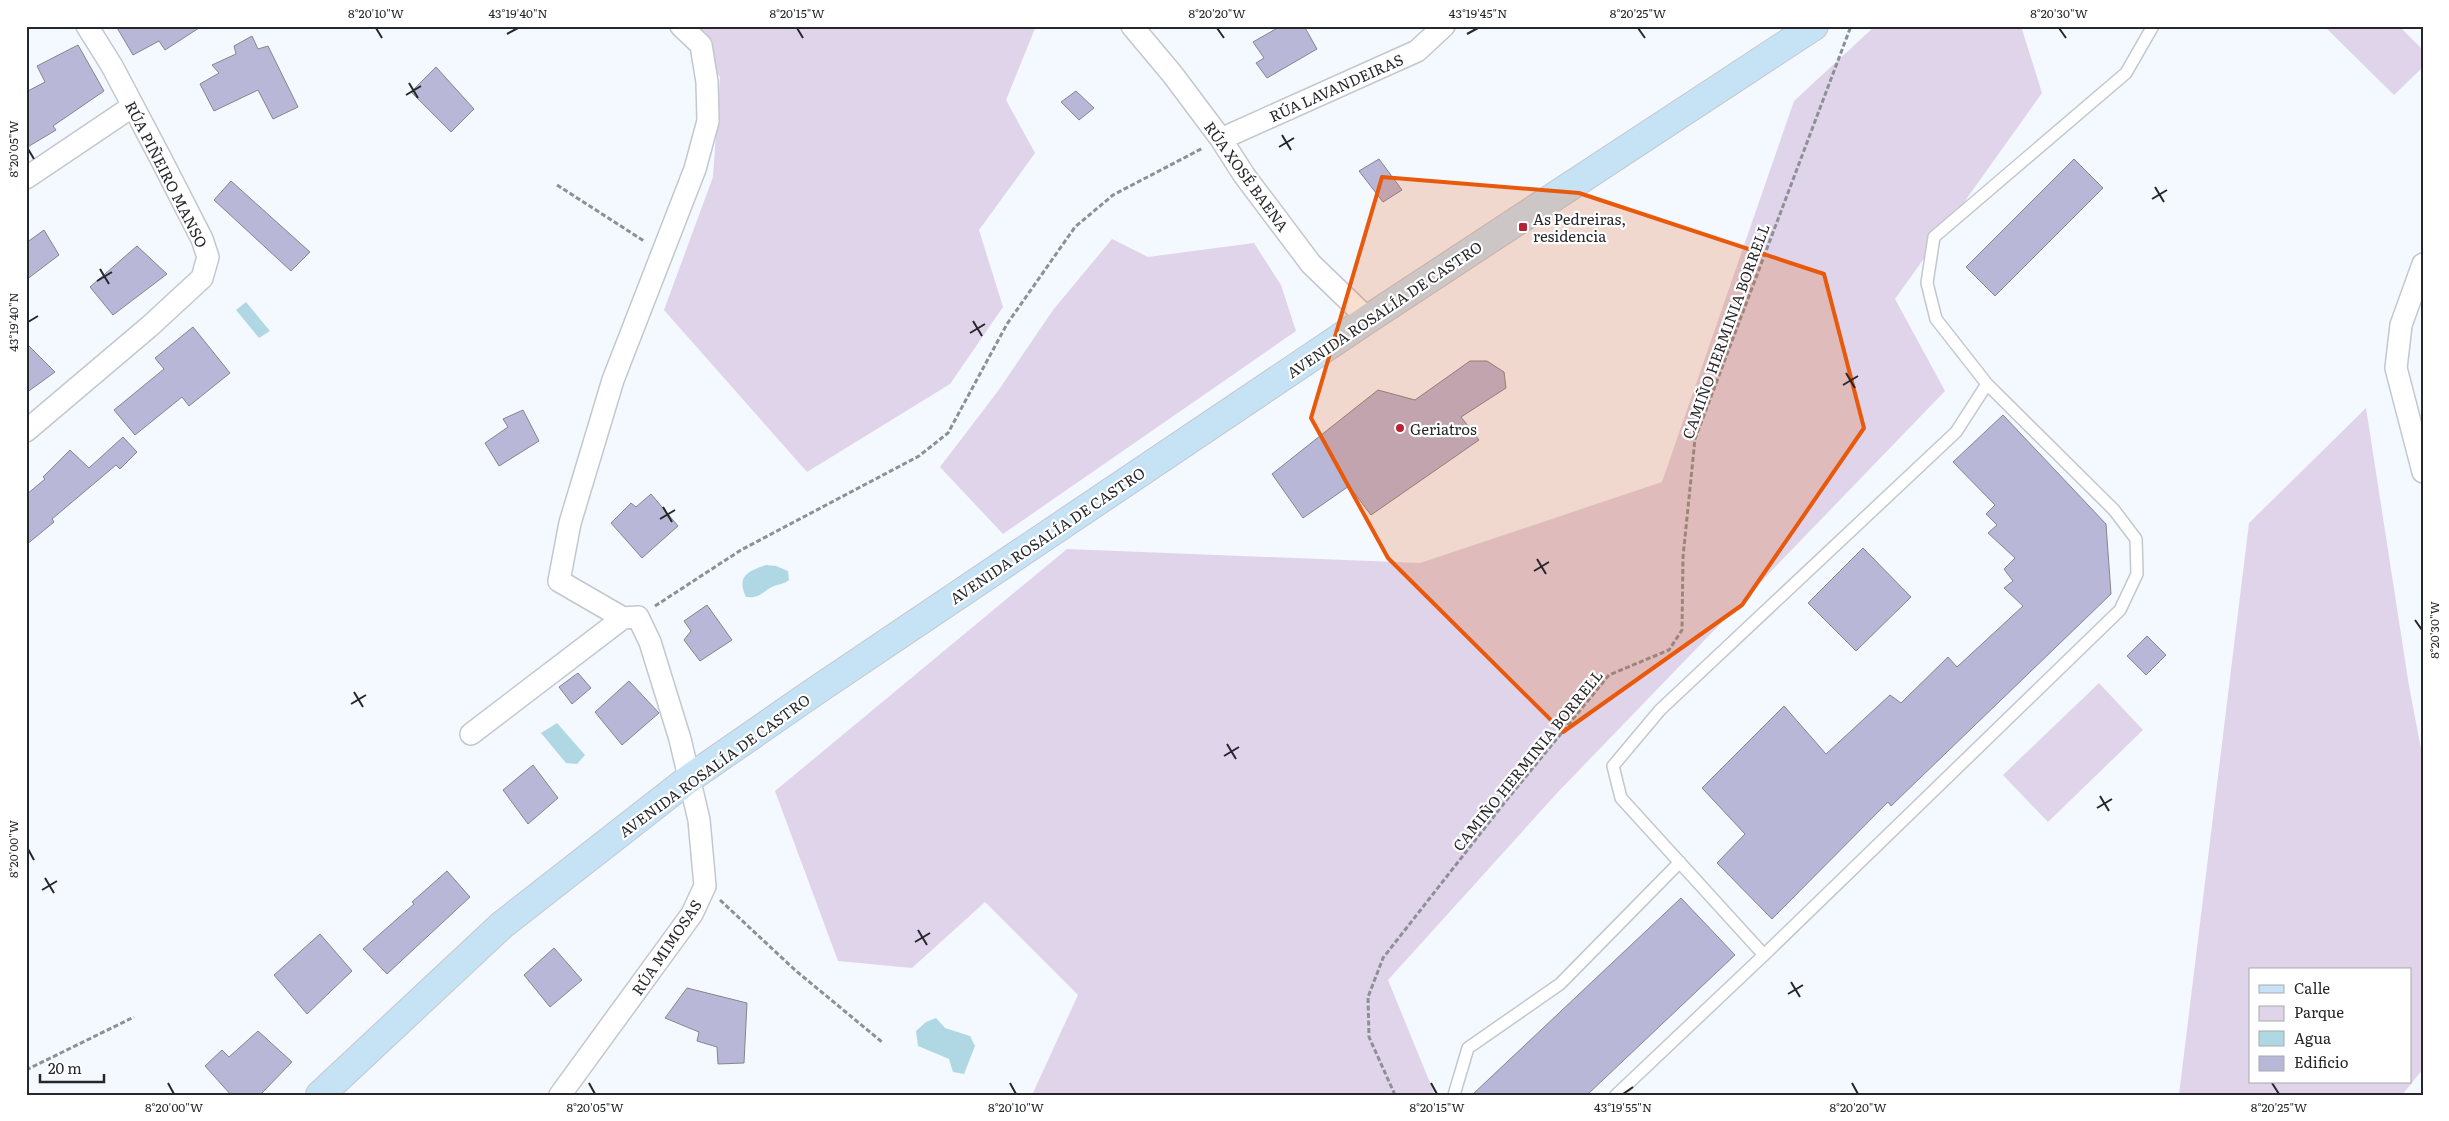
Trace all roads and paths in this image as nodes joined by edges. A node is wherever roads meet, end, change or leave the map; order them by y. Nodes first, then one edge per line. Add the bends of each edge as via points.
1 (88, 26) edge
2 (681, 26) edge
3 (1132, 26) edge
4 (1444, 26) edge
5 (1814, 26) edge
6 (1851, 26) edge
7 (2153, 26) edge
8 (133, 106) junction
9 (1221, 139) junction
10 (26, 178) edge
11 (557, 186) dead end
12 (662, 252) junction
13 (2423, 264) edge
14 (1368, 319) junction
15 (1987, 384) junction
16 (26, 430) edge
17 (2423, 472) edge
18 (630, 617) junction
19 (471, 734) dead end
20 (690, 778) junction
21 (1680, 862) junction
22 (705, 886) junction
23 (1764, 956) junction
24 (134, 1017) dead end
25 (882, 1042) dead end
26 (26, 1070) edge
27 (320, 1095) edge
28 (560, 1095) edge
29 (1395, 1095) edge
30 (1454, 1095) edge
31 (1616, 1095) edge

1 - 8 street, RÚA PIÑEIRO MANSO
2 - 12 street via 701,45 707,82 708,121 695,169
3 - 9 street, RÚA XOSÉ BAENA
4 - 9 street, RÚA LAVANDEIRAS via 1417,51
5 - 14 street, AVENIDA ROSALÍA DE CASTRO
6 - 29 path, CAMIÑO HERMINIA BORRELL via 1695,439 1683,557 1682,630 1669,650 1609,675 1383,958 1368,998 1369,1037
7 - 15 lane via 2126,74 1934,237 1927,283 1936,319
8 - 10 street
8 - 16 street, RÚA PIÑEIRO MANSO via 202,239 208,257 202,278
9 - 14 street, RÚA XOSÉ BAENA via 1311,264
9 - 18 path via 1113,195 1075,227 1007,324 948,433 920,456 740,550
11 - 12 path
12 - 18 street via 613,380 570,523 559,581
13 - 17 street via 2401,325 2396,368
14 - 20 street, AVENIDA ROSALÍA DE CASTRO
15 - 21 lane via 1956,432 1660,710 1613,766 1621,798
15 - 23 lane via 2114,510 2136,539 2137,574 2120,610
18 - 19 street
18 - 20 street, RÚA MIMOSAS via 650,642
20 - 22 street, RÚA MIMOSAS via 699,820
20 - 27 street, AVENIDA ROSALÍA DE CASTRO via 502,925
21 - 23 lane
21 - 30 lane via 1560,984 1468,1048
22 - 25 path via 794,970
22 - 28 street, RÚA MIMOSAS via 692,914
23 - 31 lane
24 - 26 path

